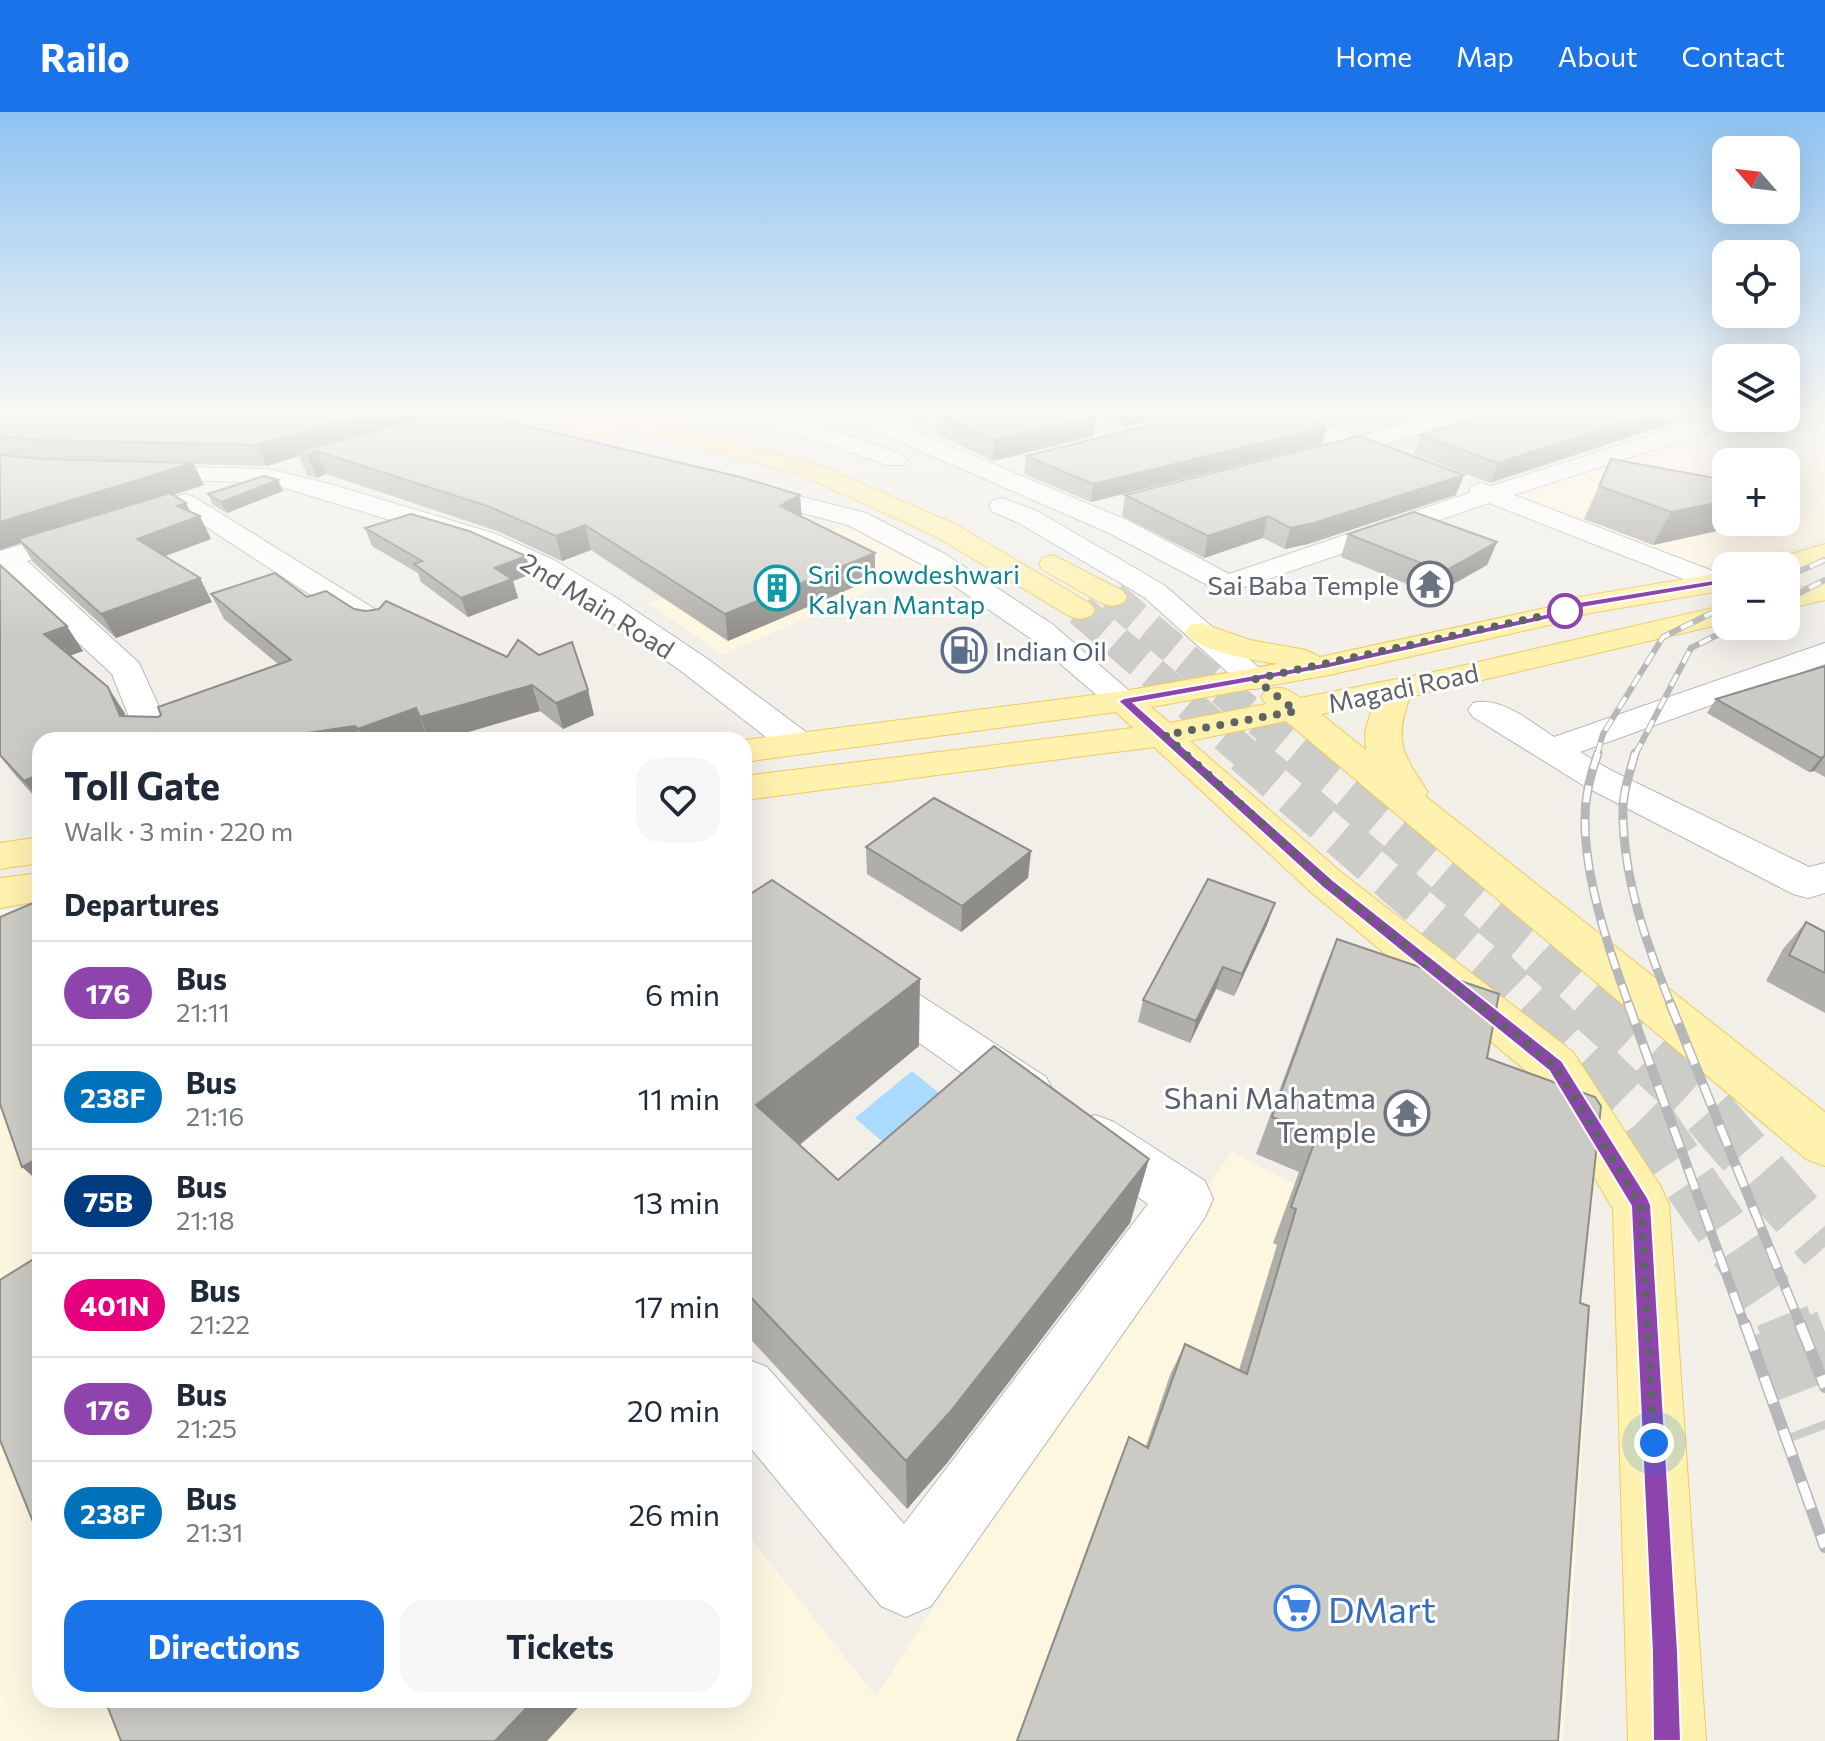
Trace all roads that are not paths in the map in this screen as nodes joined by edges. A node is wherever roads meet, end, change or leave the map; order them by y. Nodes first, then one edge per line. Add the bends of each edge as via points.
1 (230, 488) edge
2 (317, 488) edge
3 (733, 488) edge
4 (789, 488) edge
5 (851, 488) edge
6 (899, 488) edge
7 (1029, 488) edge
8 (1472, 488) edge
9 (1511, 488) edge
10 (973, 493) dead end
11 (1489, 495) junction
12 (185, 502) junction
13 (1133, 502) edge
14 (155, 512) edge
15 (1088, 514) junction
16 (857, 519) junction
17 (111, 526) edge
18 (1825, 552) edge
19 (4, 560) edge
20 (1800, 560) edge
21 (1712, 588) edge
22 (1825, 591) edge
23 (1712, 594) edge
24 (1112, 597) tunnel mouth
25 (1712, 597) edge
26 (1800, 597) edge
27 (1080, 610) tunnel mouth
28 (377, 624) edge
29 (1201, 632) junction
30 (1825, 653) edge
31 (1350, 660) junction
32 (1255, 679) junction
33 (1396, 690) junction
34 (1124, 701) junction
35 (1485, 710) dead end
36 (1296, 711) junction
37 (153, 732) edge
38 (1165, 735) junction
39 (797, 743) junction
40 (752, 750) edge
41 (1551, 750) junction
42 (752, 787) edge
43 (1433, 824) junction
44 (32, 851) edge
45 (0, 856) edge
46 (1819, 885) edge
47 (32, 888) edge
48 (0, 893) edge
49 (834, 960) edge
50 (1825, 1143) edge
51 (752, 1399) edge
52 (1667, 1741) edge

1 - 12 street
2 - 39 street, 2nd Main Road via 486,540 546,567 697,667
3 - 16 street
4 - 16 main road
5 - 27 main road via 945,530
6 - 24 main road via 973,519
7 - 15 street
8 - 11 street
9 - 11 street
10 - 29 street via 1028,517 1154,591
11 - 15 street via 1227,584
11 - 21 street
12 - 14 street
12 - 28 street
13 - 15 street
16 - 34 street via 935,560 1041,631
17 - 19 street
18 - 20 main road
19 - 37 street via 127,670
22 - 26 main road
23 - 31 main road, Magadi Road via 1579,606
25 - 33 main road, Magadi Road
29 - 31 main road via 1272,655
29 - 32 street
30 - 41 street
31 - 32 main road, Magadi Road
32 - 34 main road, Magadi Road
32 - 36 main road
33 - 36 main road, Magadi Road
33 - 43 main road via 1380,737 1386,763
34 - 38 main road
34 - 39 main road, Magadi Road
35 - 41 street
36 - 38 main road, Magadi Road
36 - 43 main road
38 - 42 main road, Magadi Road
38 - 52 main road via 1327,883 1555,1066 1641,1205
39 - 40 main road, Magadi Road
41 - 46 street via 1599,779
43 - 50 main road
44 - 45 main road
47 - 48 main road
49 - 51 street via 1185,1199 906,1581

